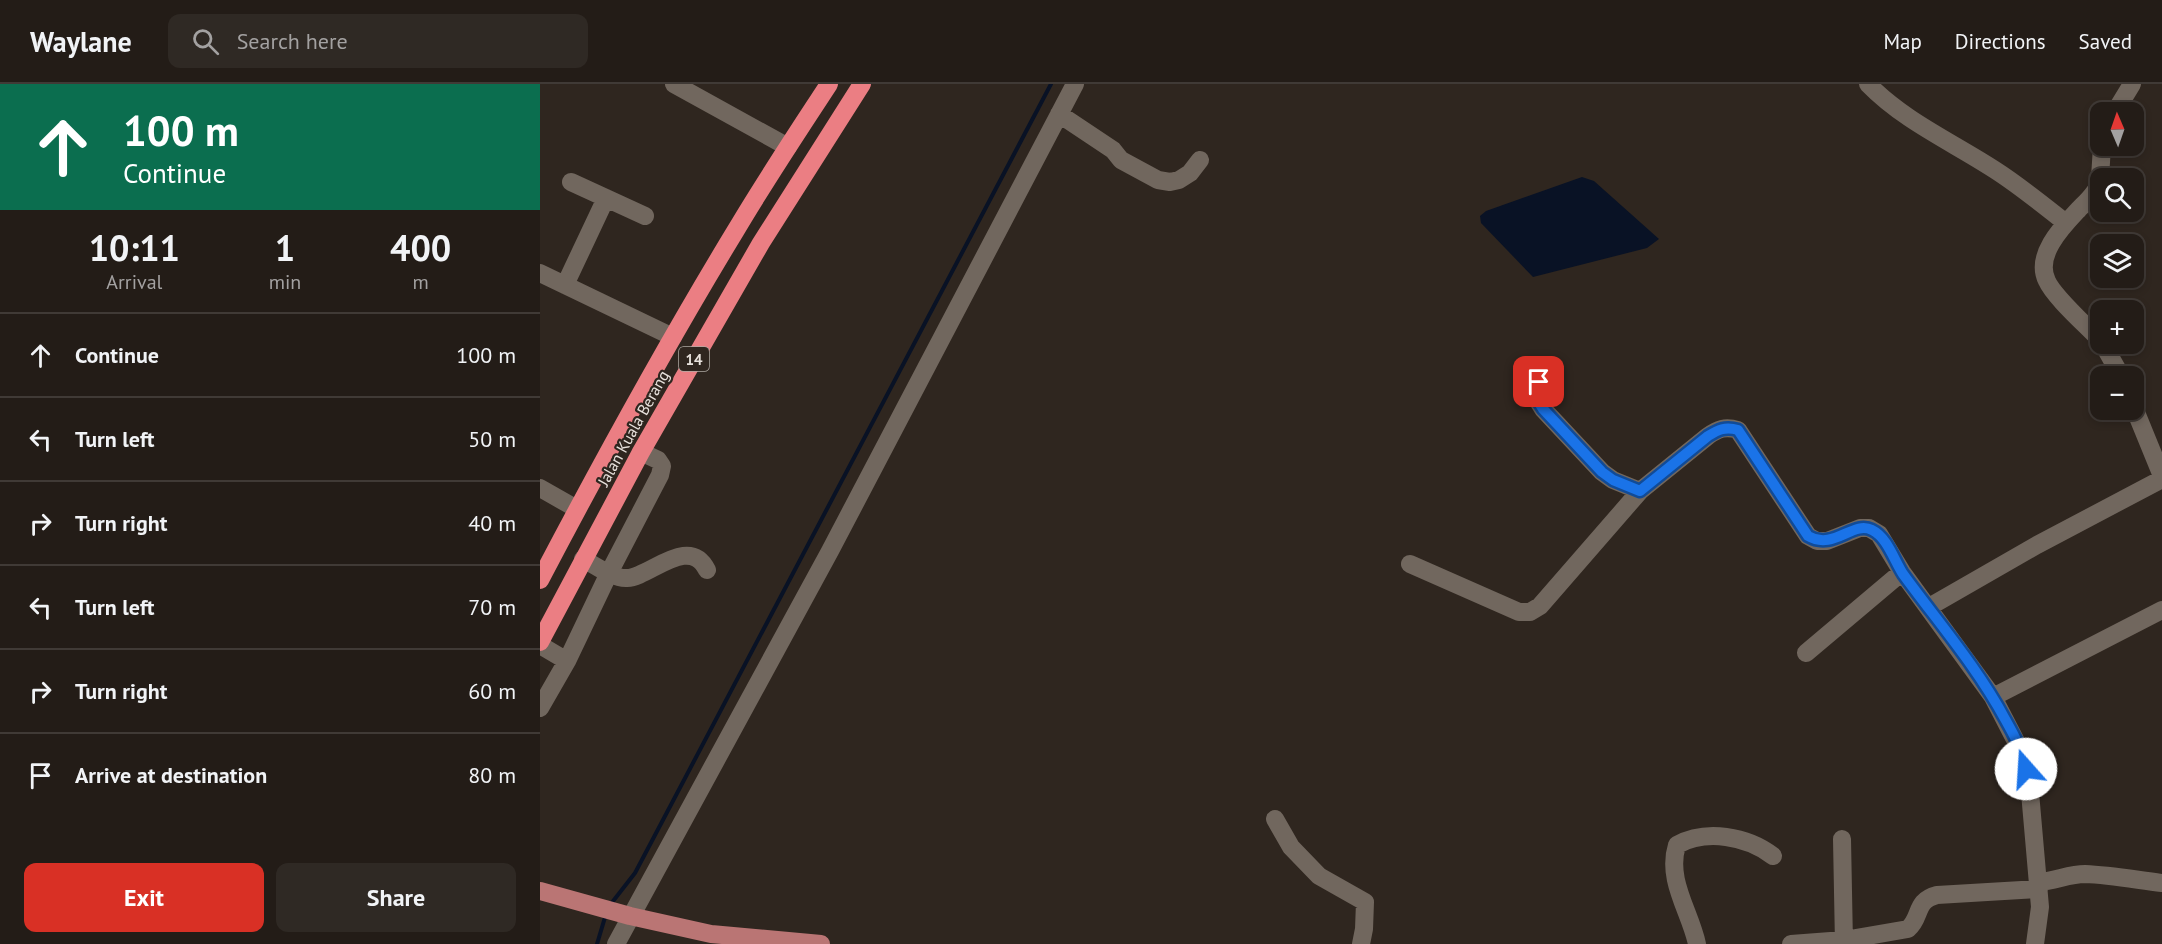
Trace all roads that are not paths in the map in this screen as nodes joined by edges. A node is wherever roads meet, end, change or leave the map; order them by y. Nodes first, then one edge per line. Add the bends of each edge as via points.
1 (674, 84) edge
2 (828, 84) edge
3 (862, 84) edge
4 (1075, 84) edge
5 (1868, 84) edge
6 (2132, 84) edge
7 (2121, 102) edge
8 (1059, 114) junction
9 (788, 147) junction
10 (1200, 160) dead end
11 (571, 182) dead end
12 (606, 198) junction
13 (2090, 198) edge
14 (645, 216) dead end
15 (2066, 223) junction
16 (540, 273) edge
17 (565, 285) junction
18 (2090, 329) edge
19 (673, 337) junction
20 (1539, 382) dead end
21 (2139, 420) edge
22 (641, 452) junction
23 (2162, 477) edge
24 (540, 488) edge
25 (1640, 491) junction
26 (577, 509) junction
27 (583, 559) junction
28 (1410, 564) dead end
29 (707, 570) dead end
30 (1902, 572) junction
31 (609, 573) junction
32 (540, 580) edge
33 (1929, 607) junction
34 (2162, 610) edge
35 (540, 643) edge
36 (1806, 653) dead end
37 (567, 661) junction
38 (1994, 697) junction
39 (540, 708) edge
40 (1275, 819) dead end
41 (1842, 839) dead end
42 (1773, 856) dead end
43 (2162, 883) edge
44 (2038, 886) junction
45 (540, 891) edge
46 (628, 916) junction
47 (709, 939) edge
48 (1844, 942) edge
49 (616, 944) edge
50 (821, 944) edge
51 (1360, 944) edge
52 (1697, 944) edge
53 (1791, 944) edge
54 (2035, 944) edge

1 - 9 street
2 - 9 highway, Jalan Kuala Berang / 14
3 - 22 highway, Jalan Kuala Berang / 14 via 761,243
4 - 8 street
5 - 15 street via 1904,114 1996,170
6 - 7 street
8 - 10 street via 1113,150 1126,164 1158,180 1179,180
8 - 46 street via 830,551
9 - 19 highway, Jalan Kuala Berang / 14
11 - 12 street
12 - 14 street
12 - 17 street
13 - 15 street
15 - 18 street via 2044,259 2046,281
16 - 17 street
17 - 19 street
19 - 26 highway, Jalan Kuala Berang / 14
20 - 25 street via 1538,401 1543,409 1602,472
21 - 23 street
22 - 27 highway, Jalan Kuala Berang / 14
22 - 31 street via 658,460 662,466 660,475
23 - 33 street
24 - 26 street
25 - 28 street via 1530,612 1519,612
25 - 30 street via 1708,436 1730,427 1738,430 1808,536 1817,542 1827,541 1869,528 1879,534
26 - 32 highway, Jalan Kuala Berang / 14
27 - 31 street
27 - 35 highway, Jalan Kuala Berang / 14
29 - 31 street via 696,557 683,556 627,579
30 - 33 street
30 - 36 street
31 - 37 street
33 - 38 street
34 - 38 street
35 - 37 street
37 - 39 street
38 - 44 street via 2024,757
40 - 51 street via 1291,847 1319,876 1365,902 1365,929
41 - 48 street
42 - 52 street via 1761,847 1733,838 1697,838 1677,845 1673,856 1676,881
43 - 44 street via 2085,874
44 - 48 street via 1928,897 1908,929
44 - 54 street
45 - 46 main road
46 - 47 main road
46 - 49 street
47 - 50 main road
48 - 53 street

